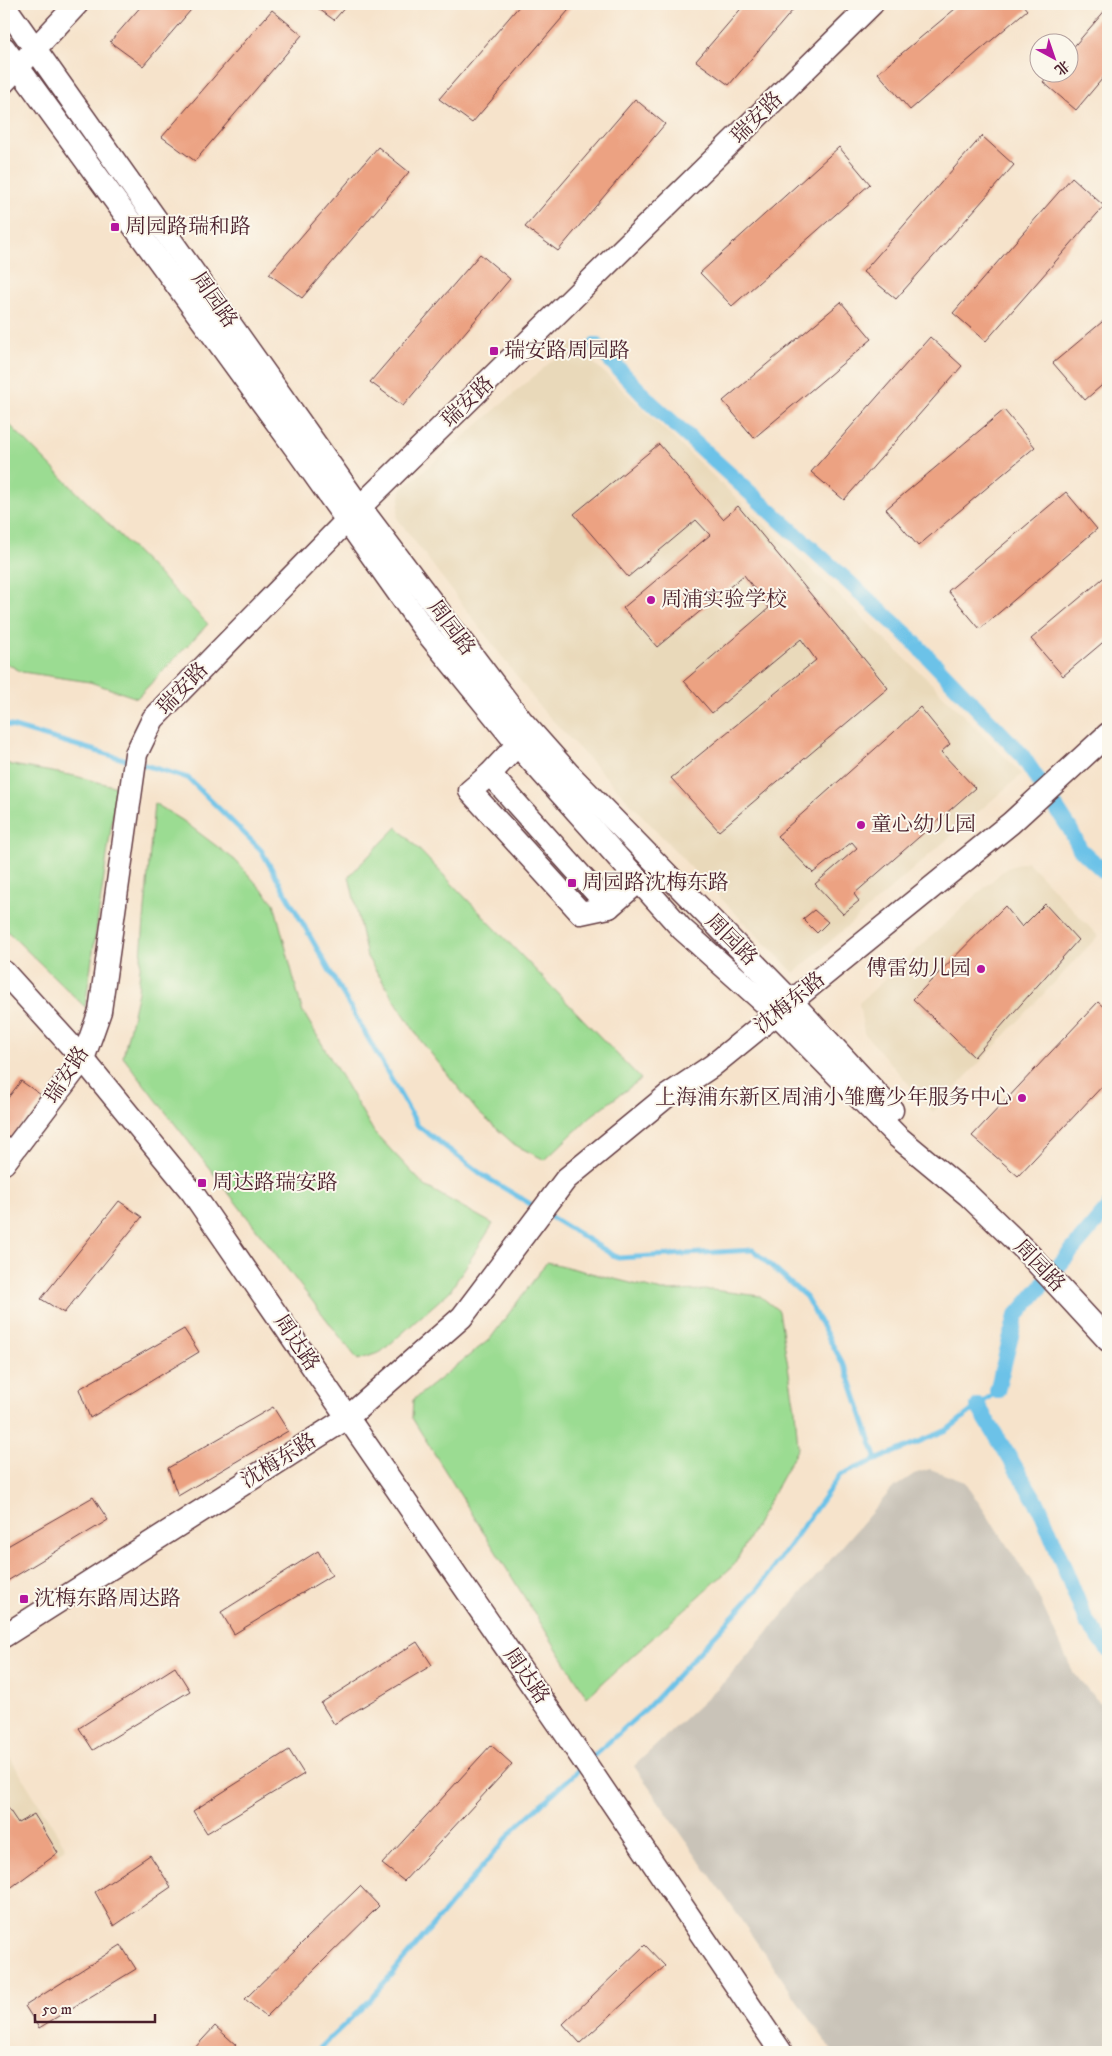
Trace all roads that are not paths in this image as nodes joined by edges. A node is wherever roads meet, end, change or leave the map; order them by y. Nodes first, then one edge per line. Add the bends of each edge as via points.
1 (4, 4) edge
2 (76, 4) edge
3 (872, 4) edge
4 (4, 48) edge
5 (36, 48) junction
6 (11, 75) edge
7 (353, 514) junction
8 (1108, 734) edge
9 (518, 745) junction
10 (639, 880) junction
11 (4, 972) edge
12 (784, 1007) junction
13 (83, 1059) junction
14 (4, 1163) edge
15 (1108, 1340) edge
16 (347, 1418) junction
17 (4, 1636) edge
18 (781, 2052) edge

1 - 5 street, 周园路
2 - 5 street
3 - 7 street, 瑞安路
4 - 6 street, 周园路
5 - 6 street
5 - 7 street, 周园路
6 - 7 street, 周园路 via 299,453
7 - 9 street, 周园路 via 424,629
7 - 12 street, 周园路 via 521,720
7 - 13 street, 瑞安路 via 153,719 136,754 100,1011
8 - 12 street, 沈梅东路 via 1011,823
9 - 10 street, 周园路
9 - 10 street via 490,774 609,907
10 - 12 street, 周园路 via 682,929
11 - 13 street, 周达路
12 - 15 street, 周园路 via 898,1117 968,1195 1026,1251
12 - 16 street, 沈梅东路 via 712,1066 667,1096 566,1179 462,1317
13 - 14 street, 瑞安路
13 - 16 street, 周达路 via 192,1192
16 - 17 street, 沈梅东路
16 - 18 street, 周达路 via 565,1732

